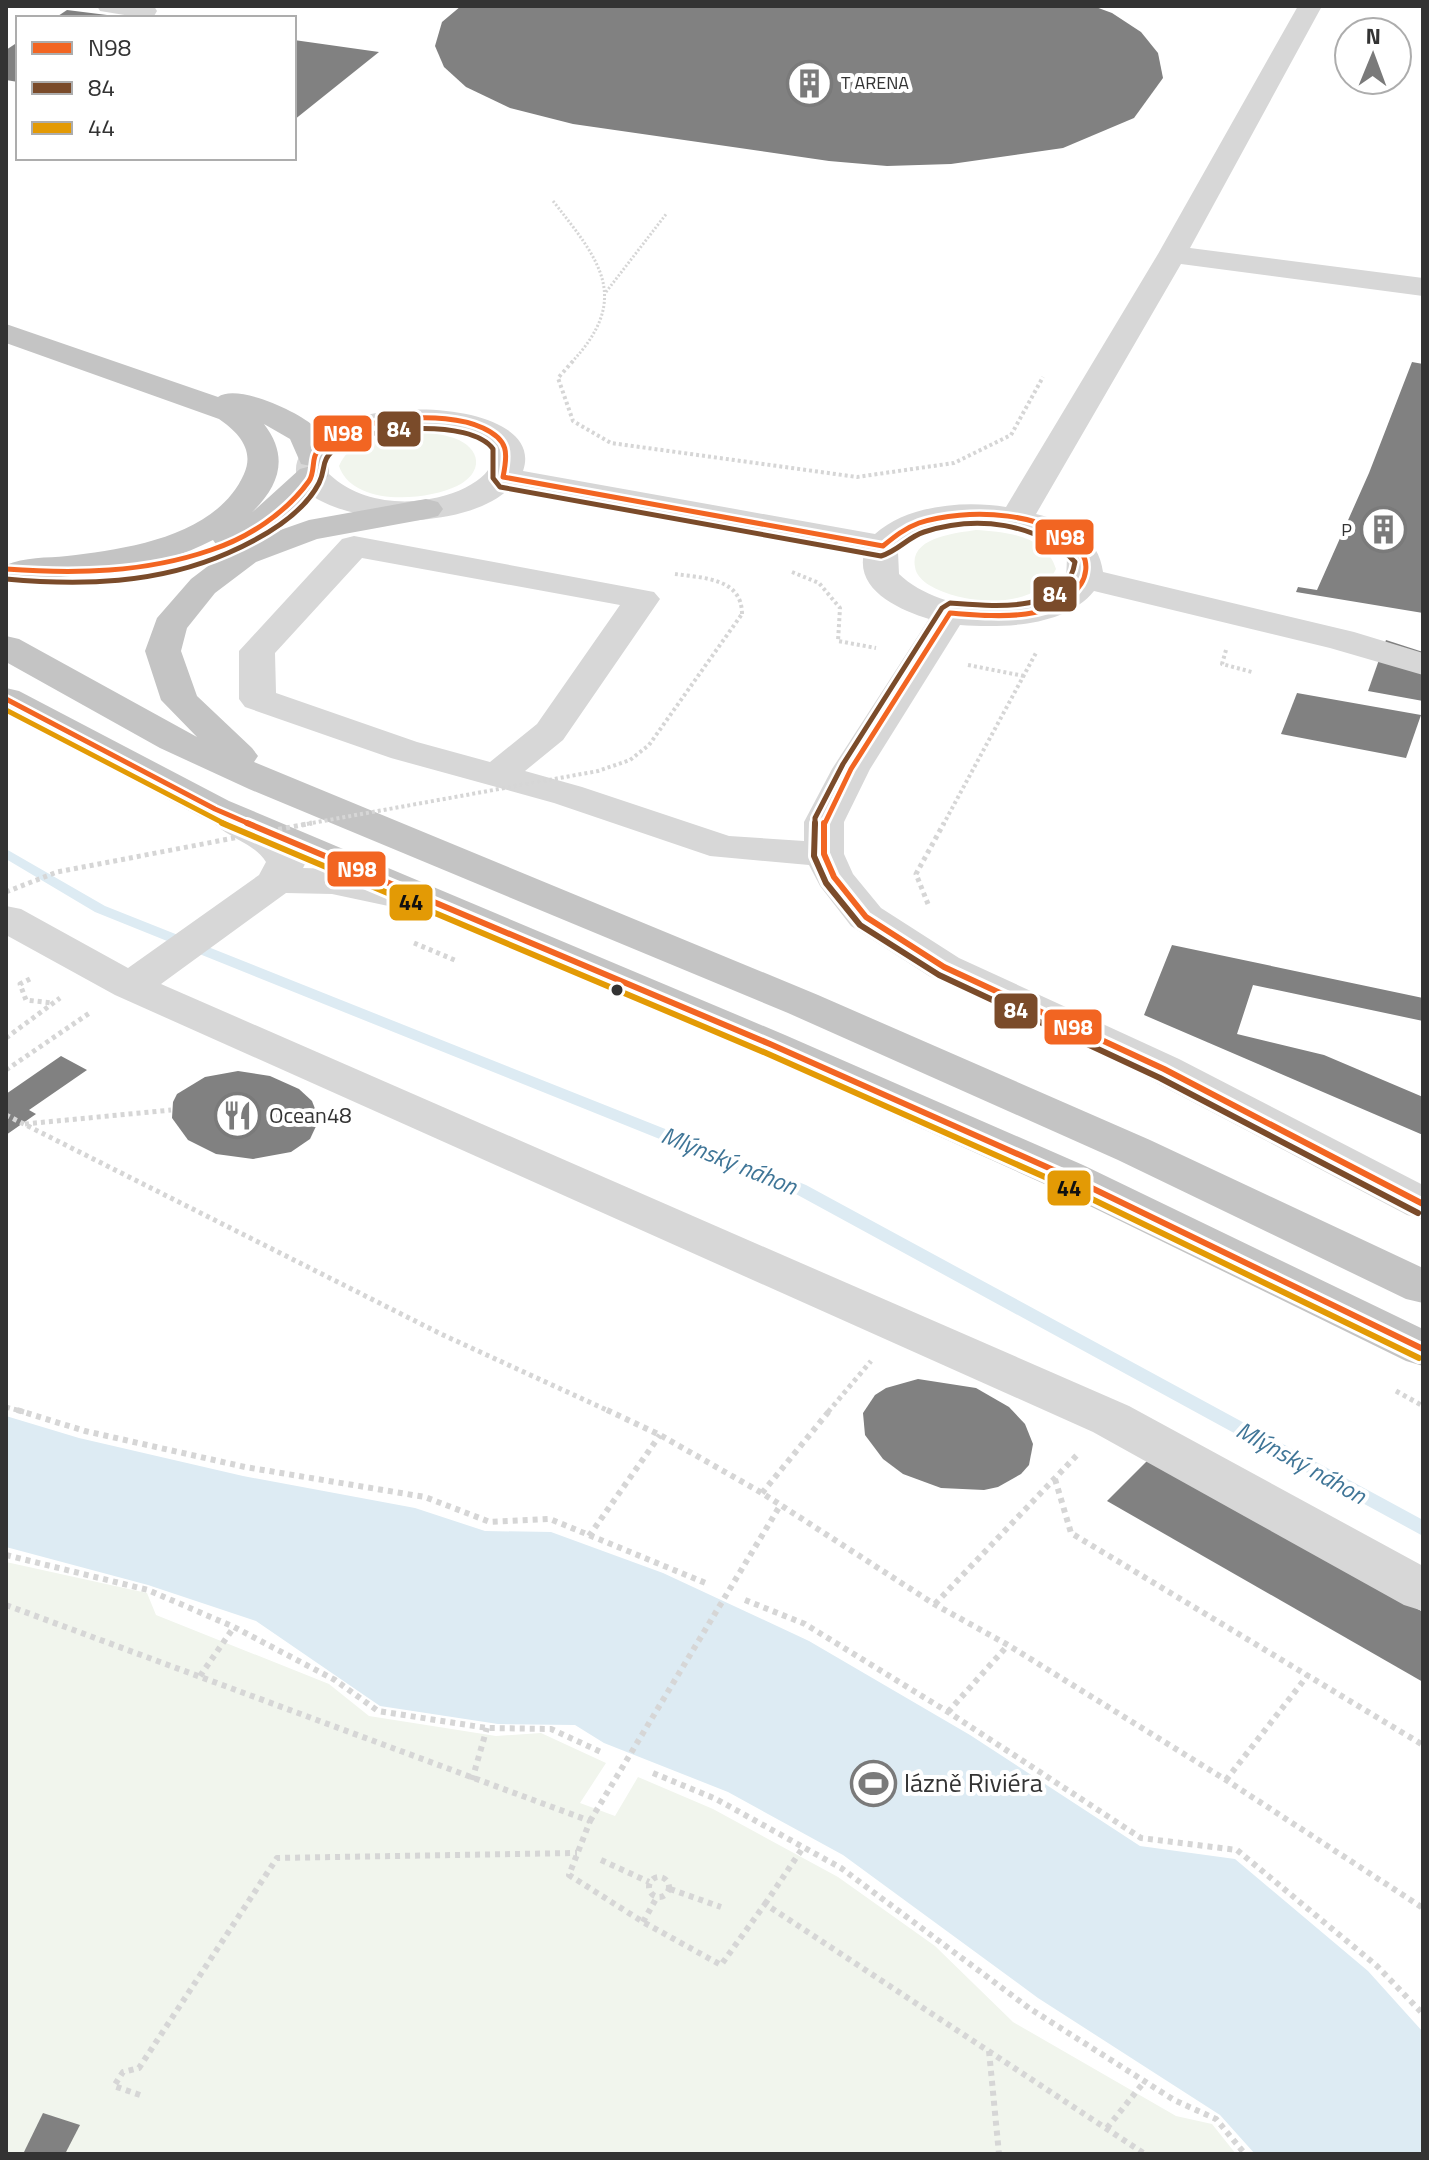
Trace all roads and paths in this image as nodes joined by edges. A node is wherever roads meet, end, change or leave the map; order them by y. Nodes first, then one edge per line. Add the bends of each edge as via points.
1 (109, 6) edge
2 (1310, 6) edge
3 (145, 11) dead end
4 (553, 201) dead end
5 (667, 213) dead end
6 (1172, 254) junction
7 (1423, 287) edge
8 (606, 292) junction
9 (6, 333) edge
10 (117, 370) junction
11 (1043, 377) dead end
12 (312, 466) junction
13 (503, 477) junction
14 (426, 509) junction
15 (1017, 518) junction
16 (883, 546) junction
17 (12, 570) edge
18 (661, 571) dead end
19 (790, 571) dead end
20 (1084, 578) junction
21 (950, 613) junction
22 (1044, 639) dead end
23 (1217, 639) dead end
24 (6, 647) edge
25 (923, 657) junction
26 (1423, 664) edge
27 (1252, 672) dead end
28 (1024, 676) junction
29 (6, 699) edge
30 (497, 775) junction
31 (263, 781) junction
32 (215, 809) junction
33 (824, 854) junction
34 (275, 882) junction
35 (6, 892) edge
36 (446, 907) junction
37 (937, 914) dead end
38 (6, 918) edge
39 (411, 942) dead end
40 (469, 966) dead end
41 (130, 975) junction
42 (6, 1038) edge
43 (6, 1070) edge
44 (171, 1110) dead end
45 (6, 1115) edge
46 (24, 1124) junction
47 (1423, 1204) edge
48 (1423, 1287) edge
49 (900, 1327) junction
50 (1423, 1349) edge
51 (1385, 1384) dead end
52 (1423, 1406) edge
53 (6, 1407) edge
54 (1111, 1419) junction
55 (660, 1435) junction
56 (1055, 1479) junction
57 (762, 1493) junction
58 (781, 1504) junction
59 (589, 1536) junction
60 (6, 1555) edge
61 (708, 1584) dead end
62 (1423, 1591) edge
63 (745, 1600) dead end
64 (934, 1604) junction
65 (6, 1605) edge
66 (234, 1627) junction
67 (1008, 1645) junction
68 (1308, 1675) junction
69 (200, 1676) junction
70 (948, 1712) junction
71 (487, 1728) junction
72 (1423, 1745) edge
73 (601, 1752) dead end
74 (653, 1773) dead end
75 (472, 1780) junction
76 (1226, 1780) junction
77 (590, 1821) junction
78 (804, 1846) junction
79 (577, 1853) junction
80 (601, 1860) dead end
81 (649, 1882) junction
82 (670, 1889) junction
83 (657, 1897) junction
84 (765, 1904) junction
85 (721, 1907) dead end
86 (1423, 1908) edge
87 (643, 1922) junction
88 (1422, 2011) edge
89 (989, 2050) junction
90 (1144, 2082) junction
91 (140, 2095) dead end
92 (1107, 2128) junction
93 (999, 2154) edge
94 (1145, 2154) edge
95 (1245, 2154) edge

1 - 3 street
2 - 6 street
4 - 8 path via 594,254
5 - 8 path
6 - 7 street
6 - 15 street
8 - 11 path via 601,327 558,378 573,421 611,443 857,477 954,463 1011,435
9 - 10 highway
10 - 12 highway via 259,408 304,434
10 - 17 highway via 249,424 259,436 263,465 257,485 242,506 212,529 95,563
12 - 13 street via 326,442 349,429 414,417 474,426 501,442 510,463
12 - 14 street via 322,488 353,503
12 - 17 highway via 283,507 249,532 200,553 99,573
13 - 14 street via 459,503
13 - 16 street
14 - 31 highway via 309,530 244,555 203,586 170,626 163,651 180,700
15 - 16 street via 952,515 922,521
15 - 20 street via 1070,540 1084,556
16 - 21 street via 878,562 884,579 900,594
18 - 35 path, bridge via 723,582 739,591 744,602 742,614 649,745 630,760 598,771 134,855 57,872
19 - 25 path via 819,583 840,608 838,641
20 - 21 street via 1077,590 1057,603 1029,613
20 - 26 street
21 - 25 street
22 - 28 path
23 - 27 path via 1226,649 1222,664
24 - 31 highway via 173,740
25 - 28 path
25 - 33 street via 851,769 824,822
28 - 37 path via 916,874
29 - 32 highway
30 - 30 street via 404,750 258,699 257,651 354,546 642,599 550,732
30 - 33 street via 724,848
31 - 48 highway via 803,1004 1134,1150
32 - 34 street via 275,845 286,862
32 - 36 highway
33 - 47 street via 834,877 866,917 944,967 1164,1069
34 - 36 street via 337,881
34 - 41 street
36 - 50 highway via 1067,1176
38 - 41 street
39 - 40 path
41 - 42 path
41 - 43 path
41 - 49 street
44 - 46 path
45 - 46 path
46 - 55 path via 441,1334
49 - 54 street
49 - 57 path
51 - 52 path
53 - 59 path via 85,1431 245,1467 425,1497 490,1522 550,1519
54 - 56 path
54 - 62 street
55 - 57 path
55 - 59 path
56 - 64 path
56 - 68 path via 1071,1533
57 - 58 path
58 - 64 path
58 - 77 path
59 - 61 path
60 - 66 path via 148,1590
63 - 70 path via 805,1624
64 - 67 path
65 - 69 path
66 - 69 path
66 - 71 path via 335,1680 378,1711
67 - 70 path
67 - 76 path
68 - 72 path
68 - 76 path
69 - 75 path
70 - 88 path via 1141,1838 1237,1850 1377,1966
71 - 73 path via 551,1729
71 - 75 path
74 - 78 path via 716,1799
75 - 77 path
76 - 86 path
77 - 79 path
78 - 84 path
78 - 90 path via 1029,2008
79 - 87 path via 569,1875
79 - 91 path via 277,1858 139,2068 123,2072 114,2086
80 - 81 path
81 - 82 path via 658,1876
81 - 83 path via 648,1890
82 - 83 path
82 - 85 path
83 - 87 path
84 - 87 path via 721,1965
84 - 89 path
89 - 92 path
89 - 93 path
90 - 92 path
90 - 95 path via 1216,2119
92 - 94 path

